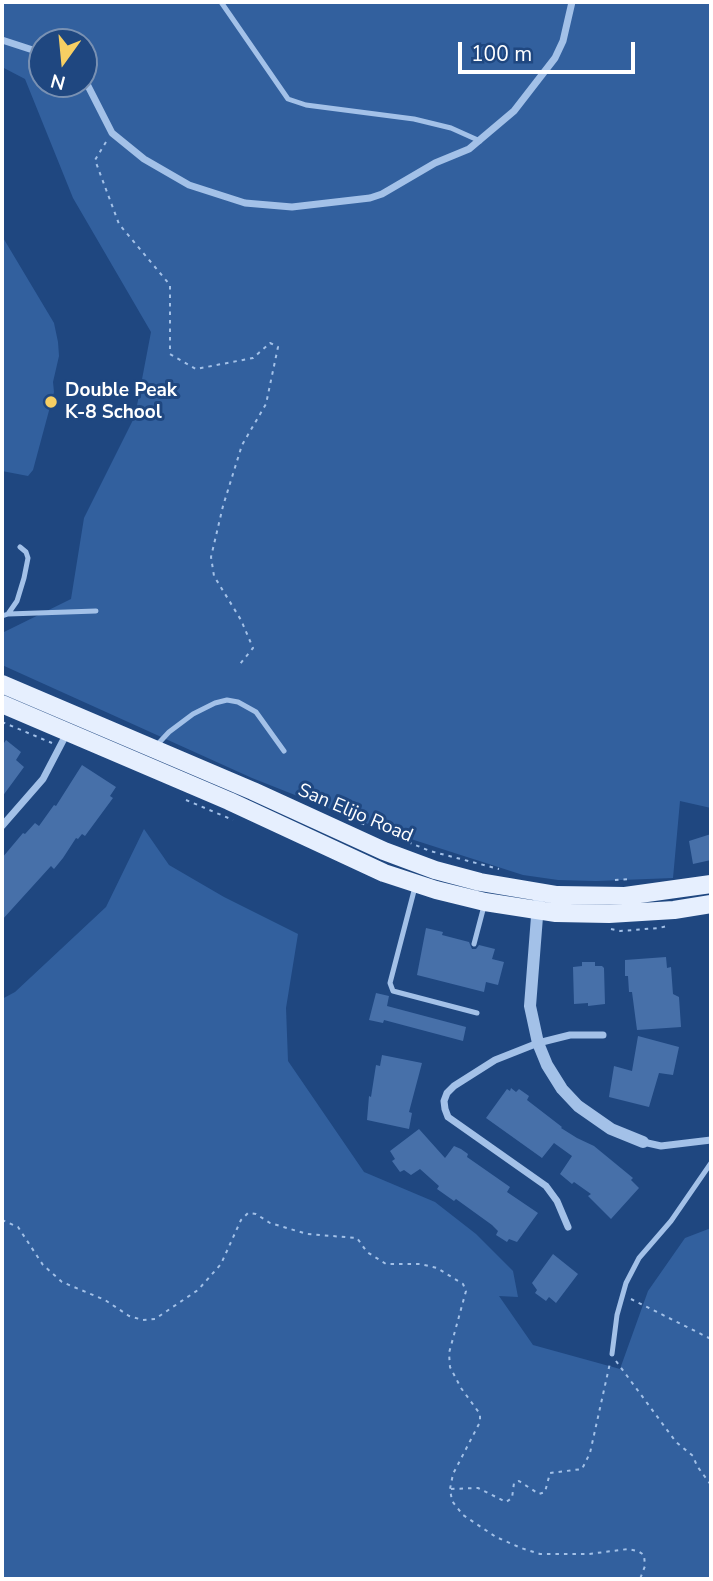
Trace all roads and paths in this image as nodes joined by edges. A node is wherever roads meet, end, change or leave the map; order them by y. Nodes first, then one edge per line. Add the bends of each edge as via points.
1 (220, 2) edge
2 (572, 2) edge
3 (2, 40) edge
4 (28, 48) edge
5 (95, 98) edge
6 (113, 133) junction
7 (480, 141) junction
8 (20, 547) dead end
9 (96, 611) dead end
10 (5, 615) edge
11 (240, 664) dead end
12 (2, 684) edge
13 (2, 704) edge
14 (67, 732) junction
15 (277, 741) junction
16 (270, 745) dead end
17 (155, 749) junction
18 (284, 751) dead end
19 (362, 824) dead end
20 (2, 826) edge
21 (508, 872) dead end
22 (634, 879) dead end
23 (608, 880) dead end
24 (480, 882) junction
25 (416, 884) junction
26 (711, 884) edge
27 (485, 902) junction
28 (538, 902) junction
29 (711, 904) edge
30 (474, 944) dead end
31 (477, 1013) dead end
32 (603, 1035) dead end
33 (538, 1043) junction
34 (711, 1140) edge
35 (643, 1142) joint
36 (711, 1163) edge
37 (2, 1220) edge
38 (568, 1227) dead end
39 (622, 1294) junction
40 (711, 1339) edge
41 (612, 1354) junction
42 (711, 1485) edge
43 (450, 1489) junction
44 (640, 1579) edge

1 - 7 lane via 288,99 414,119
2 - 7 street via 555,58 514,111
3 - 4 street
5 - 6 street
6 - 7 street via 144,159 189,185 245,203 292,206 382,194
6 - 11 path via 95,160 119,225 170,285 170,354 196,369 253,358 270,344 278,347 266,404 242,446 211,557 214,576 253,648
8 - 10 lane via 28,558 17,601
9 - 10 lane
12 - 17 main road, San Elijo Road
13 - 14 main road, San Elijo Road
14 - 20 street via 43,779
14 - 25 main road, San Elijo Road
15 - 16 lane
15 - 17 lane via 256,712 227,700 193,714
15 - 18 lane
17 - 24 main road, San Elijo Road via 384,851
19 - 21 path via 430,851
22 - 23 path
24 - 25 main road via 466,888 426,878
24 - 28 main road, San Elijo Road
25 - 27 main road, San Elijo Road
25 - 31 lane via 390,983 393,991
26 - 28 main road, San Elijo Road
27 - 28 main road, San Elijo Road
27 - 30 lane
28 - 29 main road, San Elijo Road via 609,914
28 - 33 street via 530,1006
32 - 33 street via 570,1035
33 - 35 street via 562,1089 578,1106 611,1129
33 - 38 street via 495,1060 454,1086 447,1093 445,1109 448,1117 546,1186
34 - 35 street via 661,1146
36 - 39 lane via 639,1258
37 - 43 path via 18,1227 43,1265 62,1282 143,1320 155,1319 198,1290 220,1264 248,1213 307,1234 358,1238 367,1252 386,1264 437,1268 463,1284 466,1291 449,1353 450,1367 480,1414
39 - 40 path
39 - 41 lane
41 - 42 path
41 - 43 path via 590,1453 582,1469 550,1473 545,1492 539,1494 519,1481 514,1483 512,1498 506,1502 478,1488
43 - 44 path via 463,1515 521,1548 540,1554 638,1551 645,1566

